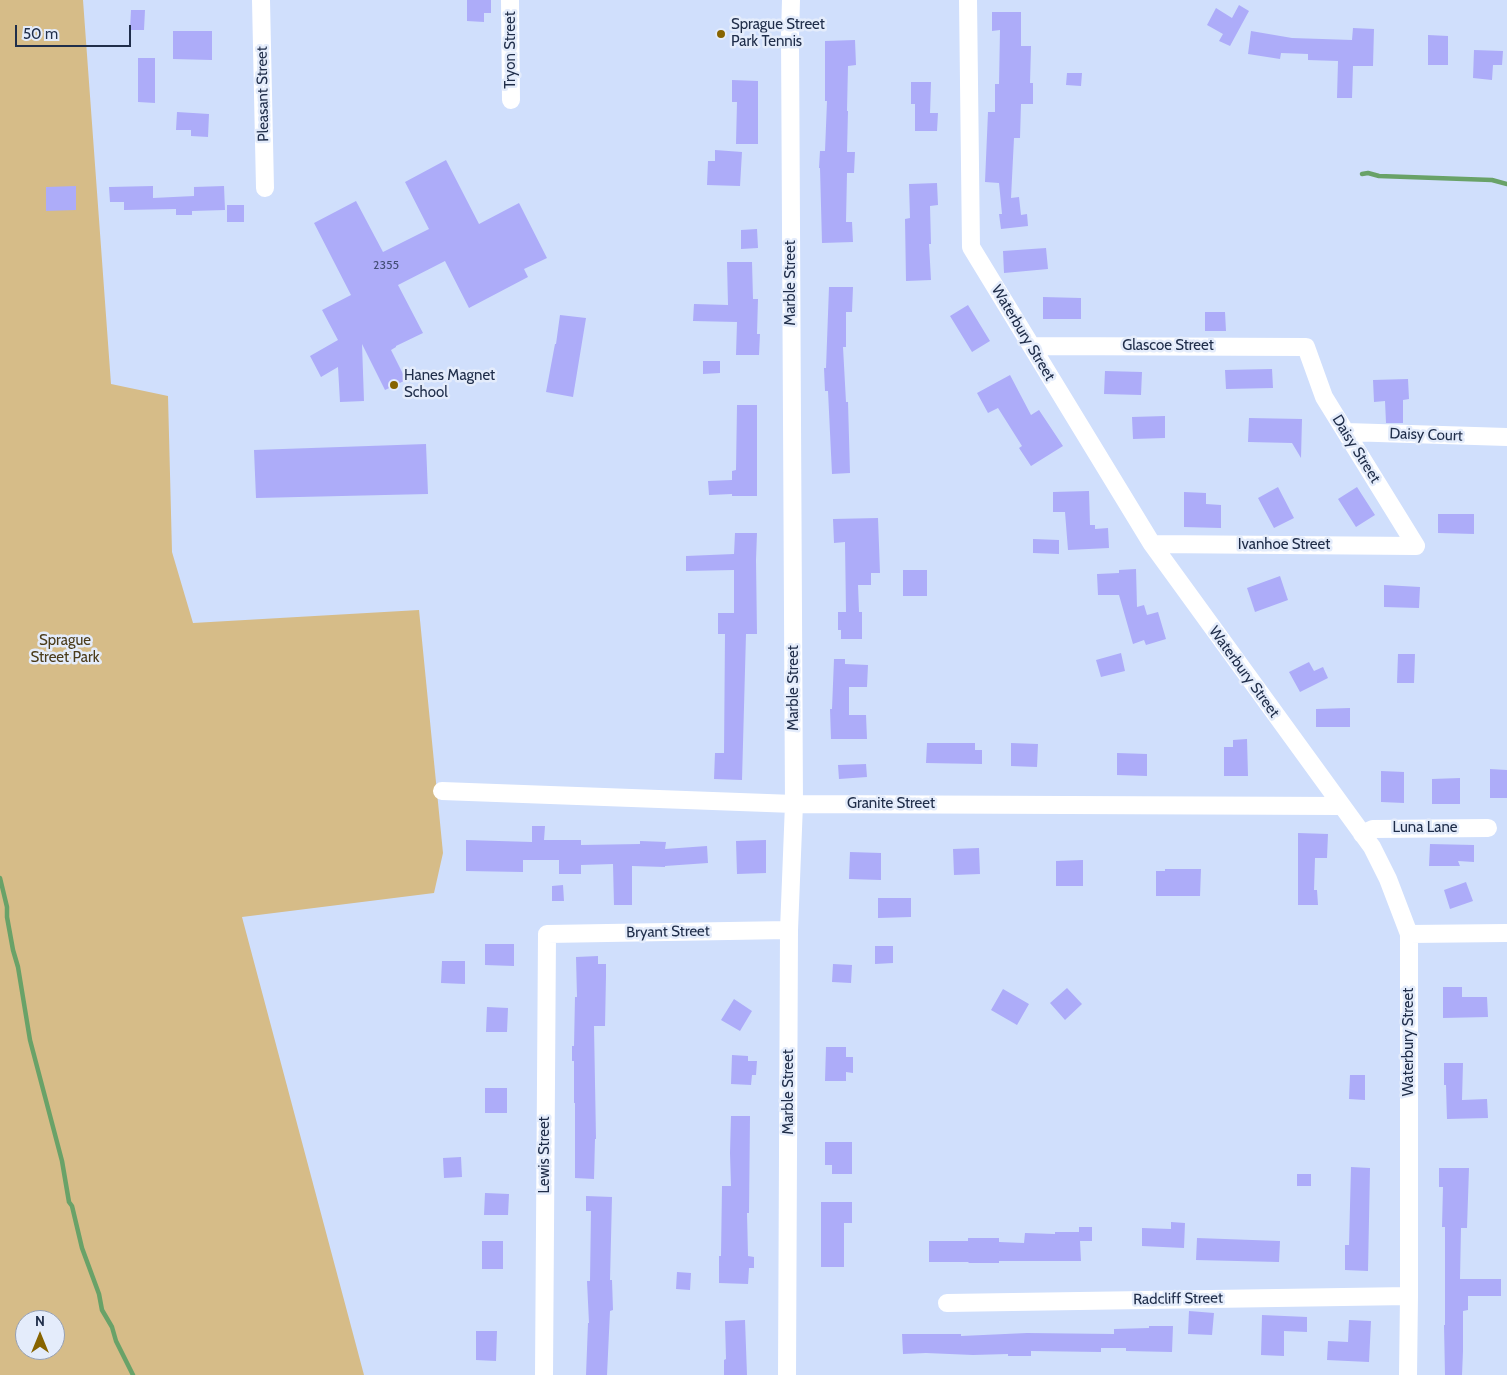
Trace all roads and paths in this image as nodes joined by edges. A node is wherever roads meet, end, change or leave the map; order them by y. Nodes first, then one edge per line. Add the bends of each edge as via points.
1 (261, 0) edge
2 (510, 0) edge
3 (791, 0) edge
4 (968, 0) edge
5 (511, 100) dead end
6 (265, 188) dead end
7 (1031, 346) junction
8 (1306, 347) joint
9 (1346, 432) junction
10 (1507, 437) edge
11 (1152, 544) junction
12 (1416, 546) joint
13 (442, 791) dead end
14 (794, 804) junction
15 (1341, 806) junction
16 (1488, 828) dead end
17 (1362, 834) junction
18 (789, 930) junction
19 (1507, 933) edge
20 (547, 934) joint
21 (1409, 934) junction
22 (1409, 1296) junction
23 (947, 1303) dead end
24 (544, 1375) edge
25 (787, 1375) edge
26 (1408, 1375) edge

1 - 6 street, Pleasant Street
2 - 5 street, Tryon Street
3 - 14 street, Marble Street
4 - 7 street, Waterbury Street via 971,247
7 - 8 street, Glascoe Street
7 - 11 street, Waterbury Street
8 - 9 street, Daisy Street via 1324,397
9 - 10 street, Daisy Court
9 - 12 street, Daisy Street
11 - 12 street, Ivanhoe Street
11 - 15 street, Waterbury Street
13 - 14 street, Granite Street
14 - 15 street, Granite Street
14 - 18 street, Marble Street
15 - 17 street, Waterbury Street
16 - 17 street, Luna Lane via 1372,829
17 - 21 street, Waterbury Street via 1388,879
18 - 20 street, Bryant Street
18 - 25 street, Marble Street
19 - 21 street
20 - 24 street, Lewis Street
21 - 22 street, Waterbury Street
22 - 23 street, Radcliff Street
22 - 26 street, Waterbury Street

